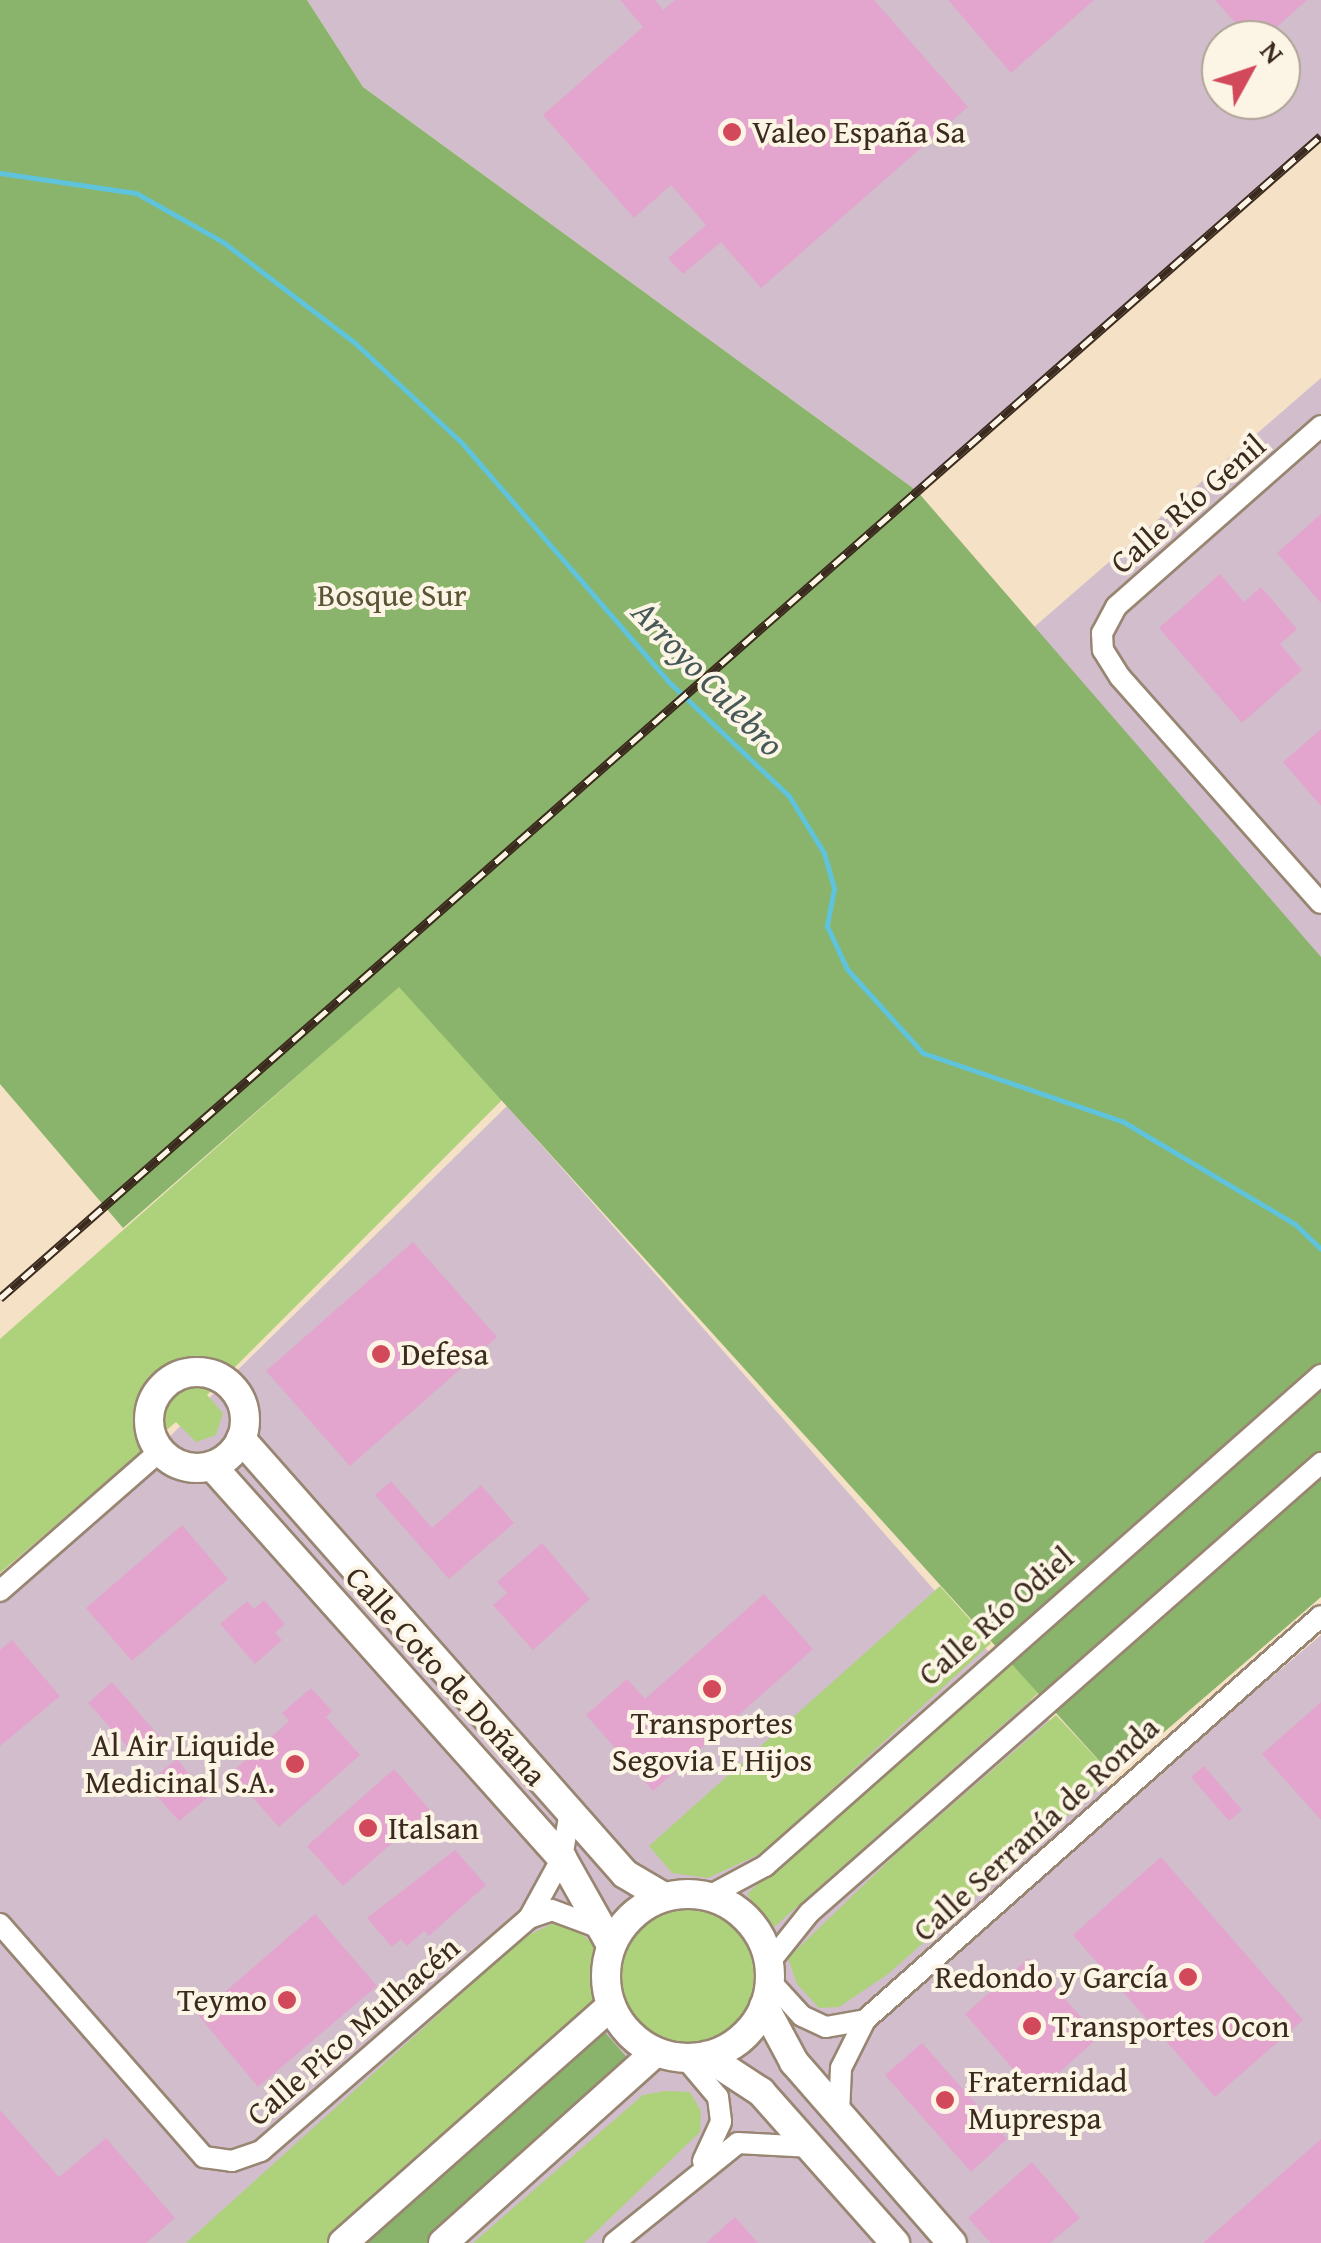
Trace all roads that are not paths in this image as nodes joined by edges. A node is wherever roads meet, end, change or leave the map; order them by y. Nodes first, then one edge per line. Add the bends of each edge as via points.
1 (1321, 426) edge
2 (1321, 903) edge
3 (1321, 1375) edge
4 (241, 1439) junction
5 (160, 1451) junction
6 (1321, 1463) edge
7 (212, 1466) junction
8 (0, 1591) edge
9 (1321, 1616) edge
10 (570, 1811) junction
11 (562, 1858) junction
12 (709, 1896) junction
13 (664, 1897) junction
14 (529, 1918) junction
15 (0, 1924) edge
16 (607, 1937) junction
17 (767, 1983) junction
18 (611, 2006) junction
19 (865, 2020) junction
20 (656, 2052) junction
21 (695, 2057) junction
22 (839, 2114) junction
23 (811, 2147) junction
24 (699, 2168) junction
25 (342, 2243) edge
26 (442, 2243) edge
27 (614, 2243) edge
28 (896, 2243) edge
29 (952, 2243) edge

1 - 2 street, Calle Río Genil via 1116,607 1102,633 1103,650 1120,677
3 - 12 street, Calle Río Odiel via 765,1866
4 - 5 street via 245,1416 236,1391 194,1371 168,1380 151,1404 149,1430
4 - 7 street
4 - 10 street, Calle Coto de Doñana
5 - 7 street via 187,1468
5 - 8 street
6 - 17 street via 809,1913
7 - 11 street, Calle Coto de Doñana
9 - 19 street, Calle Serranía de Ronda
10 - 11 street, Calle Pico Mulhacén
10 - 13 street, Calle Coto de Doñana via 625,1874
11 - 14 street, Calle Pico Mulhacén
11 - 16 street, Calle Coto de Doñana
12 - 13 street
12 - 17 street via 748,1921
13 - 16 street
14 - 15 street, Calle Pico Mulhacén via 260,2151 232,2161 204,2156
14 - 16 street via 552,1910
16 - 18 street
17 - 19 street via 802,2016 826,2027
17 - 21 street via 741,2038
17 - 22 street via 794,2062
18 - 20 street via 622,2025
18 - 25 street
19 - 22 street, Calle Serranía de Ronda via 840,2068
20 - 21 street
20 - 26 street
21 - 23 street via 761,2092
21 - 24 street via 718,2097 721,2122
22 - 29 street
23 - 24 street via 738,2142
23 - 28 street
24 - 27 street

